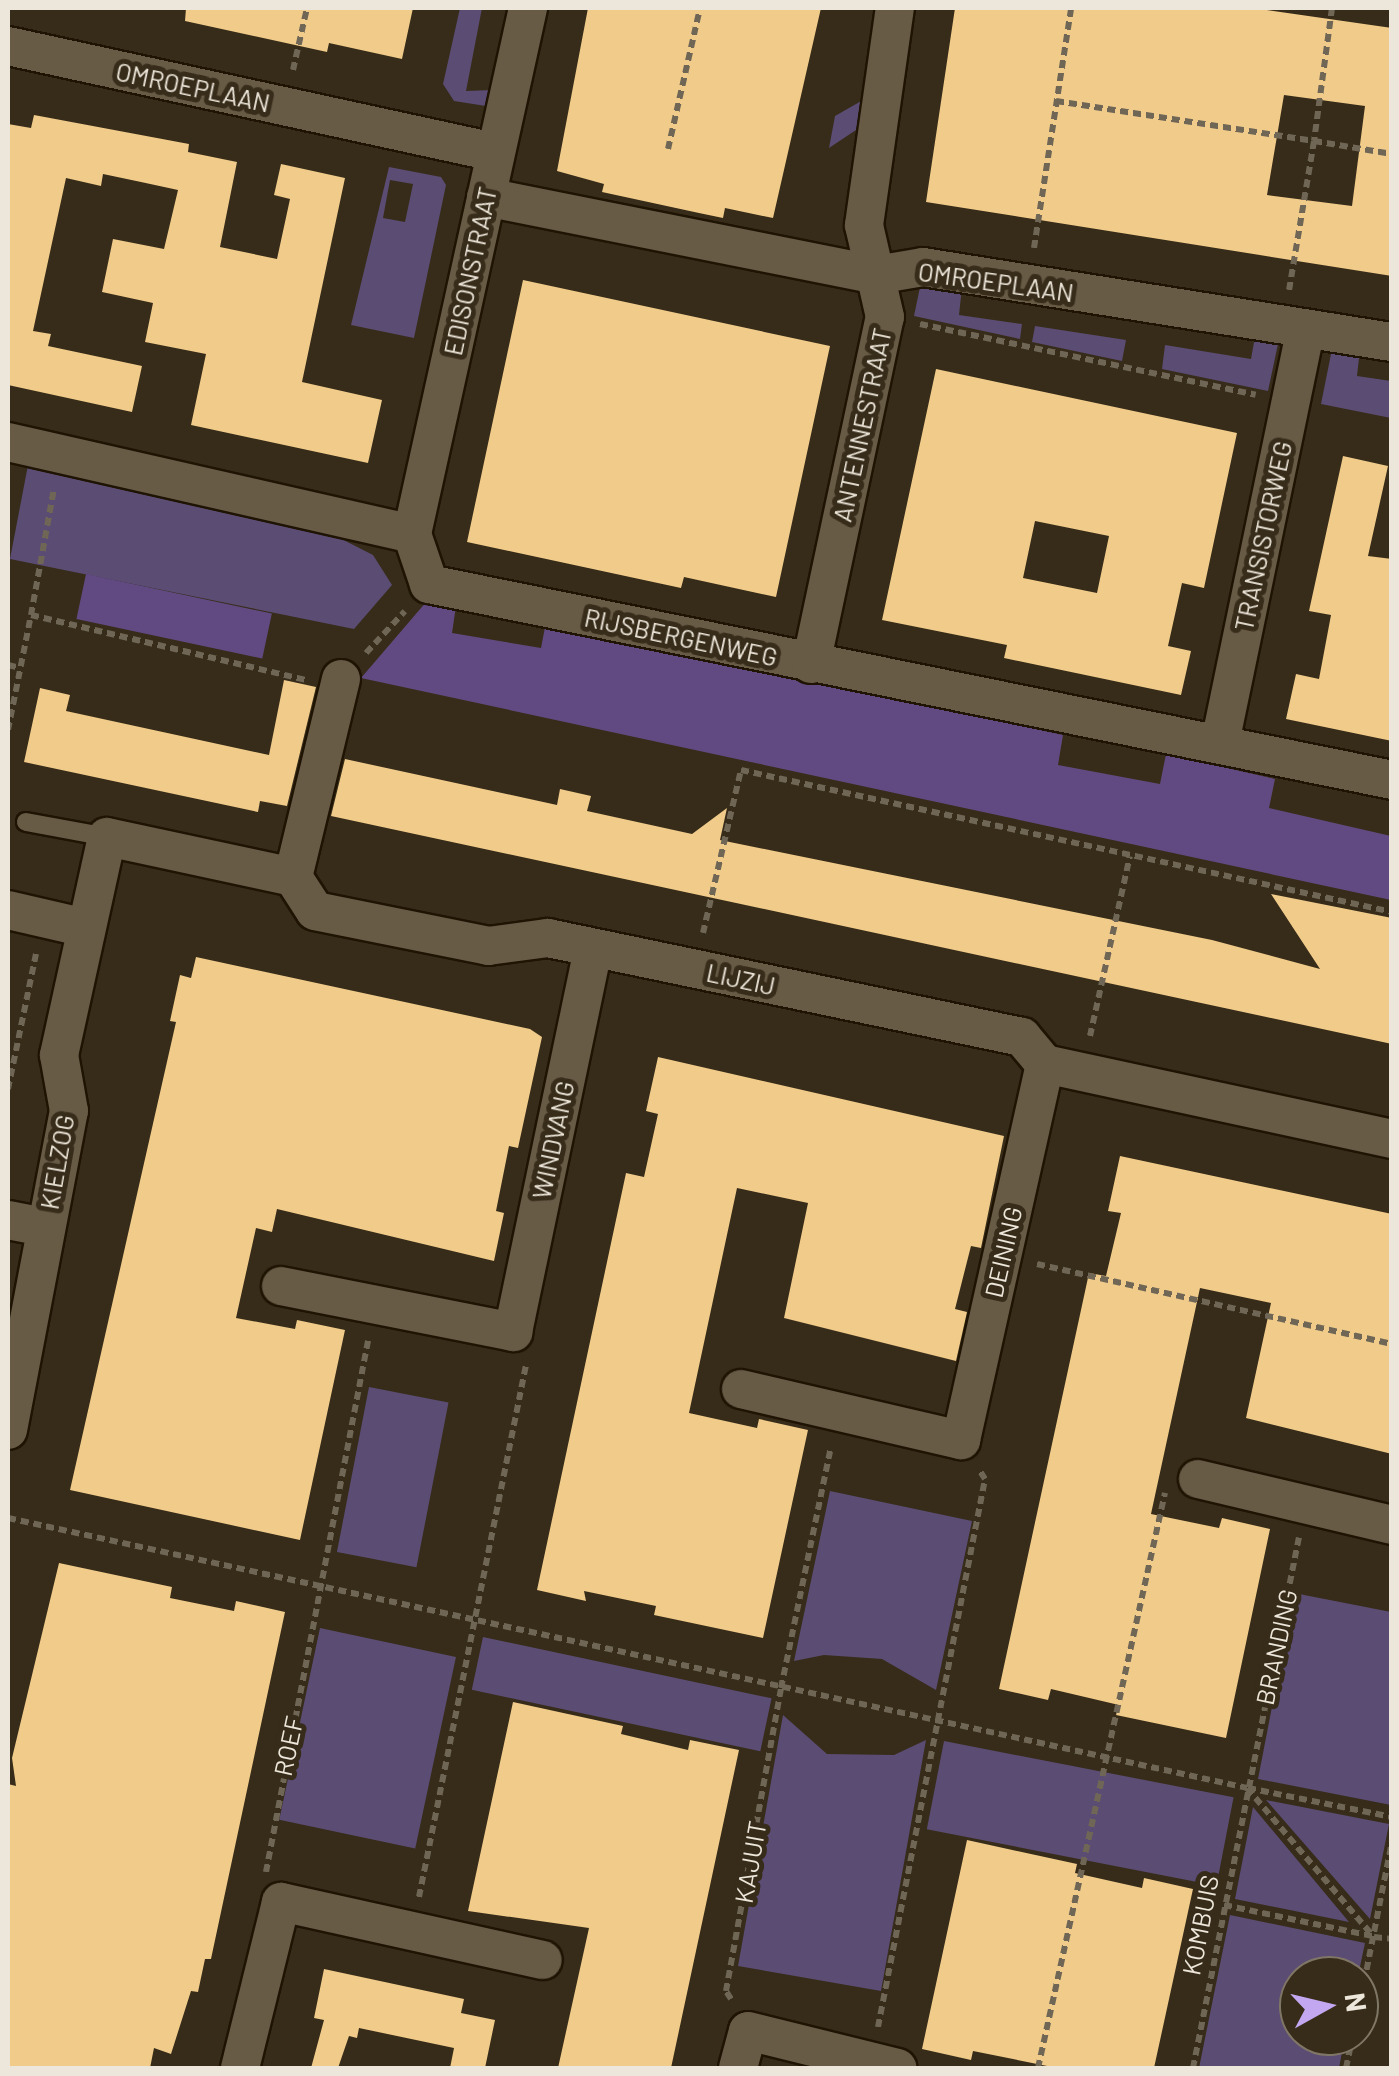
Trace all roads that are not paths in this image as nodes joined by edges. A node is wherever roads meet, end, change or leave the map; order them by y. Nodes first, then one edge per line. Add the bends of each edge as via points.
1 (528, 8) edge
2 (895, 8) edge
3 (8, 46) edge
4 (496, 152) junction
5 (486, 197) junction
6 (876, 275) junction
7 (1294, 327) junction
8 (1392, 342) edge
9 (8, 442) edge
10 (412, 534) junction
11 (810, 664) junction
12 (340, 683) road end
13 (1220, 743) junction
14 (1392, 780) edge
15 (26, 822) dead end
16 (107, 837) junction
17 (293, 878) junction
18 (26, 914) edge
19 (86, 928) junction
20 (594, 949) junction
21 (1045, 1064) junction
22 (1392, 1139) edge
23 (8, 1220) edge
24 (46, 1228) junction
25 (281, 1286) dead end
26 (740, 1389) dead end
27 (8, 1430) edge
28 (1198, 1480) road end
29 (1392, 1526) edge
30 (543, 1960) dead end
31 (885, 2065) edge
32 (240, 2068) edge
33 (738, 2068) edge

1 - 4 street, EDISONSTRAAT
2 - 6 street, ANTENNESTRAAT via 864,225
3 - 4 street, OMROEPLAAN
4 - 5 street, EDISONSTRAAT
5 - 6 street, OMROEPLAAN
5 - 10 street, EDISONSTRAAT
6 - 7 street, OMROEPLAAN via 923,267
6 - 11 street, ANTENNESTRAAT via 885,316
7 - 8 street, OMROEPLAAN
7 - 13 street, TRANSISTORWEG via 1291,402
9 - 10 street
10 - 11 street, RIJSBERGENWEG via 429,584
11 - 13 street, RIJSBERGENWEG
12 - 17 street
13 - 14 street, RIJSBERGENWEG
15 - 16 lane
16 - 17 street
16 - 19 street, KIELZOG
17 - 20 street, LIJZIJ via 315,911 488,946 548,938
18 - 19 street
19 - 24 street, KIELZOG via 59,1055 70,1111
20 - 21 street, LIJZIJ via 1022,1037
20 - 25 street, WINDVANG via 513,1332
21 - 22 street, LIJZIJ
21 - 26 street, DEINING via 960,1440
23 - 24 street
24 - 27 street, KIELZOG
28 - 29 street
30 - 32 street via 281,1902
31 - 33 street via 748,2031

